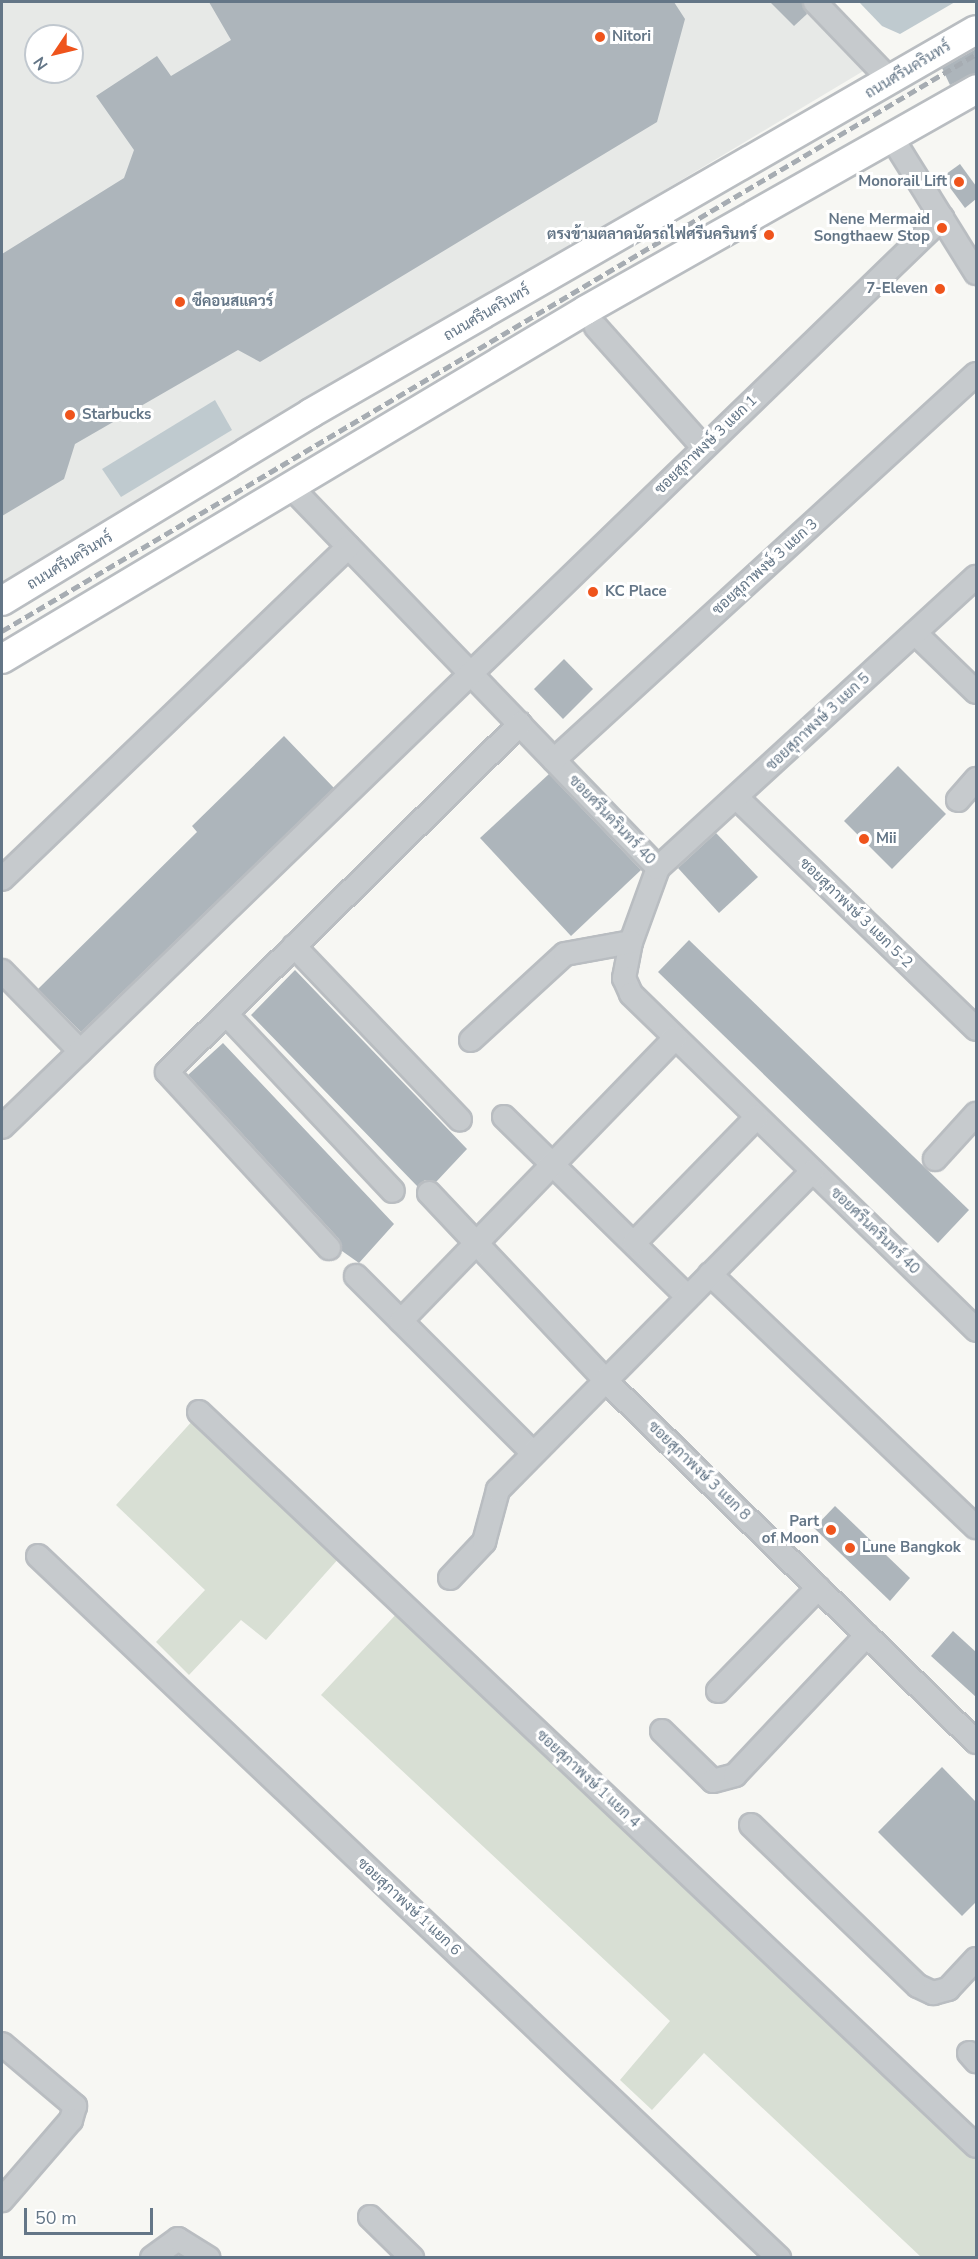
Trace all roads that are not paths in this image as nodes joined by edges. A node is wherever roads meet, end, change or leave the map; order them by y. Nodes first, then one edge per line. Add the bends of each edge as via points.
1 (815, 2) edge
2 (976, 30) edge
3 (891, 81) junction
4 (976, 89) edge
5 (892, 138) junction
6 (942, 218) junction
7 (976, 273) edge
8 (596, 327) dead end
9 (976, 374) edge
10 (703, 447) junction
11 (289, 485) junction
12 (348, 547) junction
13 (976, 577) edge
14 (2, 601) edge
15 (915, 633) junction
16 (2, 659) edge
17 (470, 672) junction
18 (976, 692) edge
19 (520, 724) junction
20 (554, 760) junction
21 (976, 779) edge
22 (736, 797) junction
23 (958, 800) dead end
24 (658, 868) junction
25 (2, 879) edge
26 (631, 942) junction
27 (294, 946) junction
28 (2, 971) edge
29 (226, 1014) junction
30 (976, 1029) edge
31 (675, 1038) junction
32 (471, 1040) dead end
33 (80, 1051) junction
34 (976, 1114) edge
35 (504, 1117) dead end
36 (756, 1118) junction
37 (460, 1120) dead end
38 (2, 1127) edge
39 (935, 1159) dead end
40 (553, 1162) junction
41 (813, 1171) junction
42 (393, 1191) dead end
43 (429, 1193) dead end
44 (474, 1241) junction
45 (634, 1243) junction
46 (329, 1248) dead end
47 (710, 1274) junction
48 (356, 1276) dead end
49 (688, 1297) junction
50 (401, 1321) junction
51 (976, 1330) edge
52 (605, 1380) junction
53 (199, 1412) dead end
54 (533, 1453) junction
55 (976, 1527) edge
56 (38, 1556) dead end
57 (450, 1578) dead end
58 (818, 1588) junction
59 (867, 1635) junction
60 (718, 1691) dead end
61 (662, 1731) dead end
62 (976, 1742) edge
63 (751, 1825) dead end
64 (976, 1959) edge
65 (2, 2044) edge
66 (976, 2146) edge
67 (2, 2200) edge
68 (370, 2217) dead end
69 (152, 2258) edge
70 (208, 2258) edge
71 (412, 2258) edge
72 (779, 2258) edge

1 - 3 street
2 - 3 main road, ถนนศรีนครินทร์
3 - 14 main road, ถนนศรีนครินทร์ via 311,413
4 - 5 main road
5 - 6 street
5 - 11 main road
6 - 7 street
6 - 10 street, ซอยสุภาพงษ์ 3 แยก 1
8 - 10 street
9 - 20 street, ซอยสุภาพงษ์ 3 แยก 3
10 - 17 street, ซอยสุภาพงษ์ 3 แยก 1
11 - 12 street, ซอยศรีนครินทร์ 40
11 - 16 main road
12 - 17 street, ซอยศรีนครินทร์ 40
12 - 25 street
13 - 15 street, ซอยสุภาพงษ์ 3 แยก 5
15 - 18 street
15 - 22 street, ซอยสุภาพงษ์ 3 แยก 5
17 - 19 street, ซอยศรีนครินทร์ 40
17 - 33 street, ซอยสุภาพงษ์ 3 แยก 1
19 - 20 street, ซอยศรีนครินทร์ 40
19 - 27 street
20 - 24 street, ซอยศรีนครินทร์ 40
21 - 23 street
22 - 24 street, ซอยสุภาพงษ์ 3 แยก 5
22 - 30 street, ซอยสุภาพงษ์ 3 แยก 5-2
24 - 26 street, ซอยศรีนครินทร์ 40
26 - 31 street, ซอยศรีนครินทร์ 40 via 625,986
26 - 32 street via 565,954
27 - 29 street
27 - 37 street
28 - 33 street
29 - 42 street
29 - 46 street via 171,1065 168,1078
31 - 36 street, ซอยศรีนครินทร์ 40
31 - 40 street
33 - 38 street, ซอยสุภาพงษ์ 3 แยก 1
34 - 39 street
35 - 40 street
36 - 41 street, ซอยศรีนครินทร์ 40
36 - 45 street
40 - 44 street
40 - 45 street
41 - 47 street
41 - 51 street, ซอยศรีนครินทร์ 40
43 - 44 street, ซอยสุภาพงษ์ 3 แยก 8
44 - 50 street
44 - 52 street, ซอยสุภาพงษ์ 3 แยก 8
45 - 49 street
47 - 49 street
47 - 55 street
48 - 50 street
49 - 52 street
50 - 54 street
52 - 54 street
52 - 58 street, ซอยสุภาพงษ์ 3 แยก 8
53 - 66 street, ซอยสุภาพงษ์ 1 แยก 4
54 - 57 street via 498,1490 484,1542
56 - 72 street, ซอยสุภาพงษ์ 1 แยก 6
58 - 59 street, ซอยสุภาพงษ์ 3 แยก 8
58 - 60 street
59 - 61 street via 735,1775 714,1781
59 - 62 street, ซอยสุภาพงษ์ 3 แยก 8
63 - 64 street via 918,1986 933,1993 948,1989
65 - 67 street via 71,2101 74,2112
68 - 71 street
69 - 70 street via 178,2239

